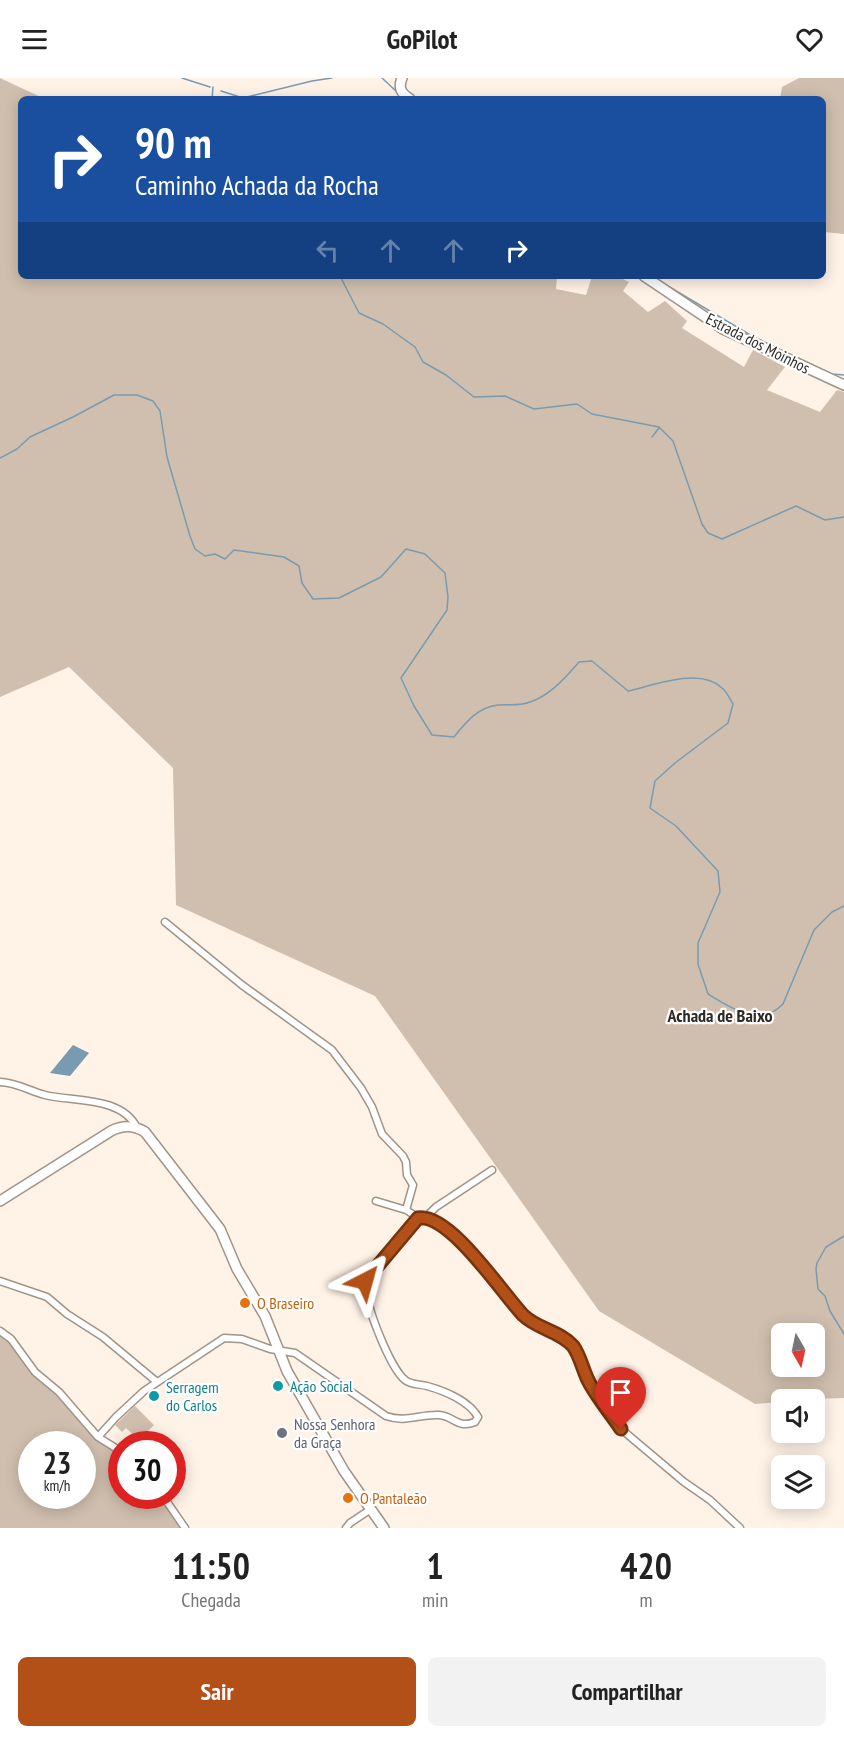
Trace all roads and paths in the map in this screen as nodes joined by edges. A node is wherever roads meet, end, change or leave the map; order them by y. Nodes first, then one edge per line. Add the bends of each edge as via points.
1 (402, 78) edge
2 (405, 96) edge
3 (648, 279) edge
4 (844, 385) edge
5 (165, 922) dead end
6 (0, 1082) edge
7 (137, 1128) junction
8 (492, 1170) dead end
9 (0, 1201) edge
10 (376, 1201) dead end
11 (406, 1210) junction
12 (426, 1217) junction
13 (418, 1218) junction
14 (0, 1281) edge
15 (0, 1331) edge
16 (277, 1350) junction
17 (157, 1382) junction
18 (98, 1437) junction
19 (108, 1443) edge
20 (172, 1509) edge
21 (371, 1509) junction
22 (185, 1528) edge
23 (346, 1528) edge
24 (384, 1528) edge
25 (740, 1528) edge

1 - 2 main road via 400,88
3 - 4 main road, Estrada dos Moinhos via 723,329
5 - 11 street via 242,985 332,1050 361,1088 382,1134 406,1162 413,1185
6 - 7 street via 46,1095 99,1102 127,1115
7 - 9 main road via 125,1126 111,1131
7 - 16 main road via 152,1138 220,1228 237,1269 265,1316
8 - 12 street
10 - 11 street
11 - 13 street
12 - 13 street
12 - 25 street via 473,1254 532,1323 569,1342 590,1384 621,1429
13 - 16 street via 365,1281 366,1299 378,1332 404,1379 444,1391 475,1412 475,1422 459,1424 436,1415 398,1420 386,1416 295,1353
14 - 17 street via 47,1297
15 - 18 street
16 - 17 street via 224,1338
16 - 21 main road via 344,1472
17 - 18 street
18 - 19 street
20 - 22 street
21 - 23 street
21 - 24 main road

